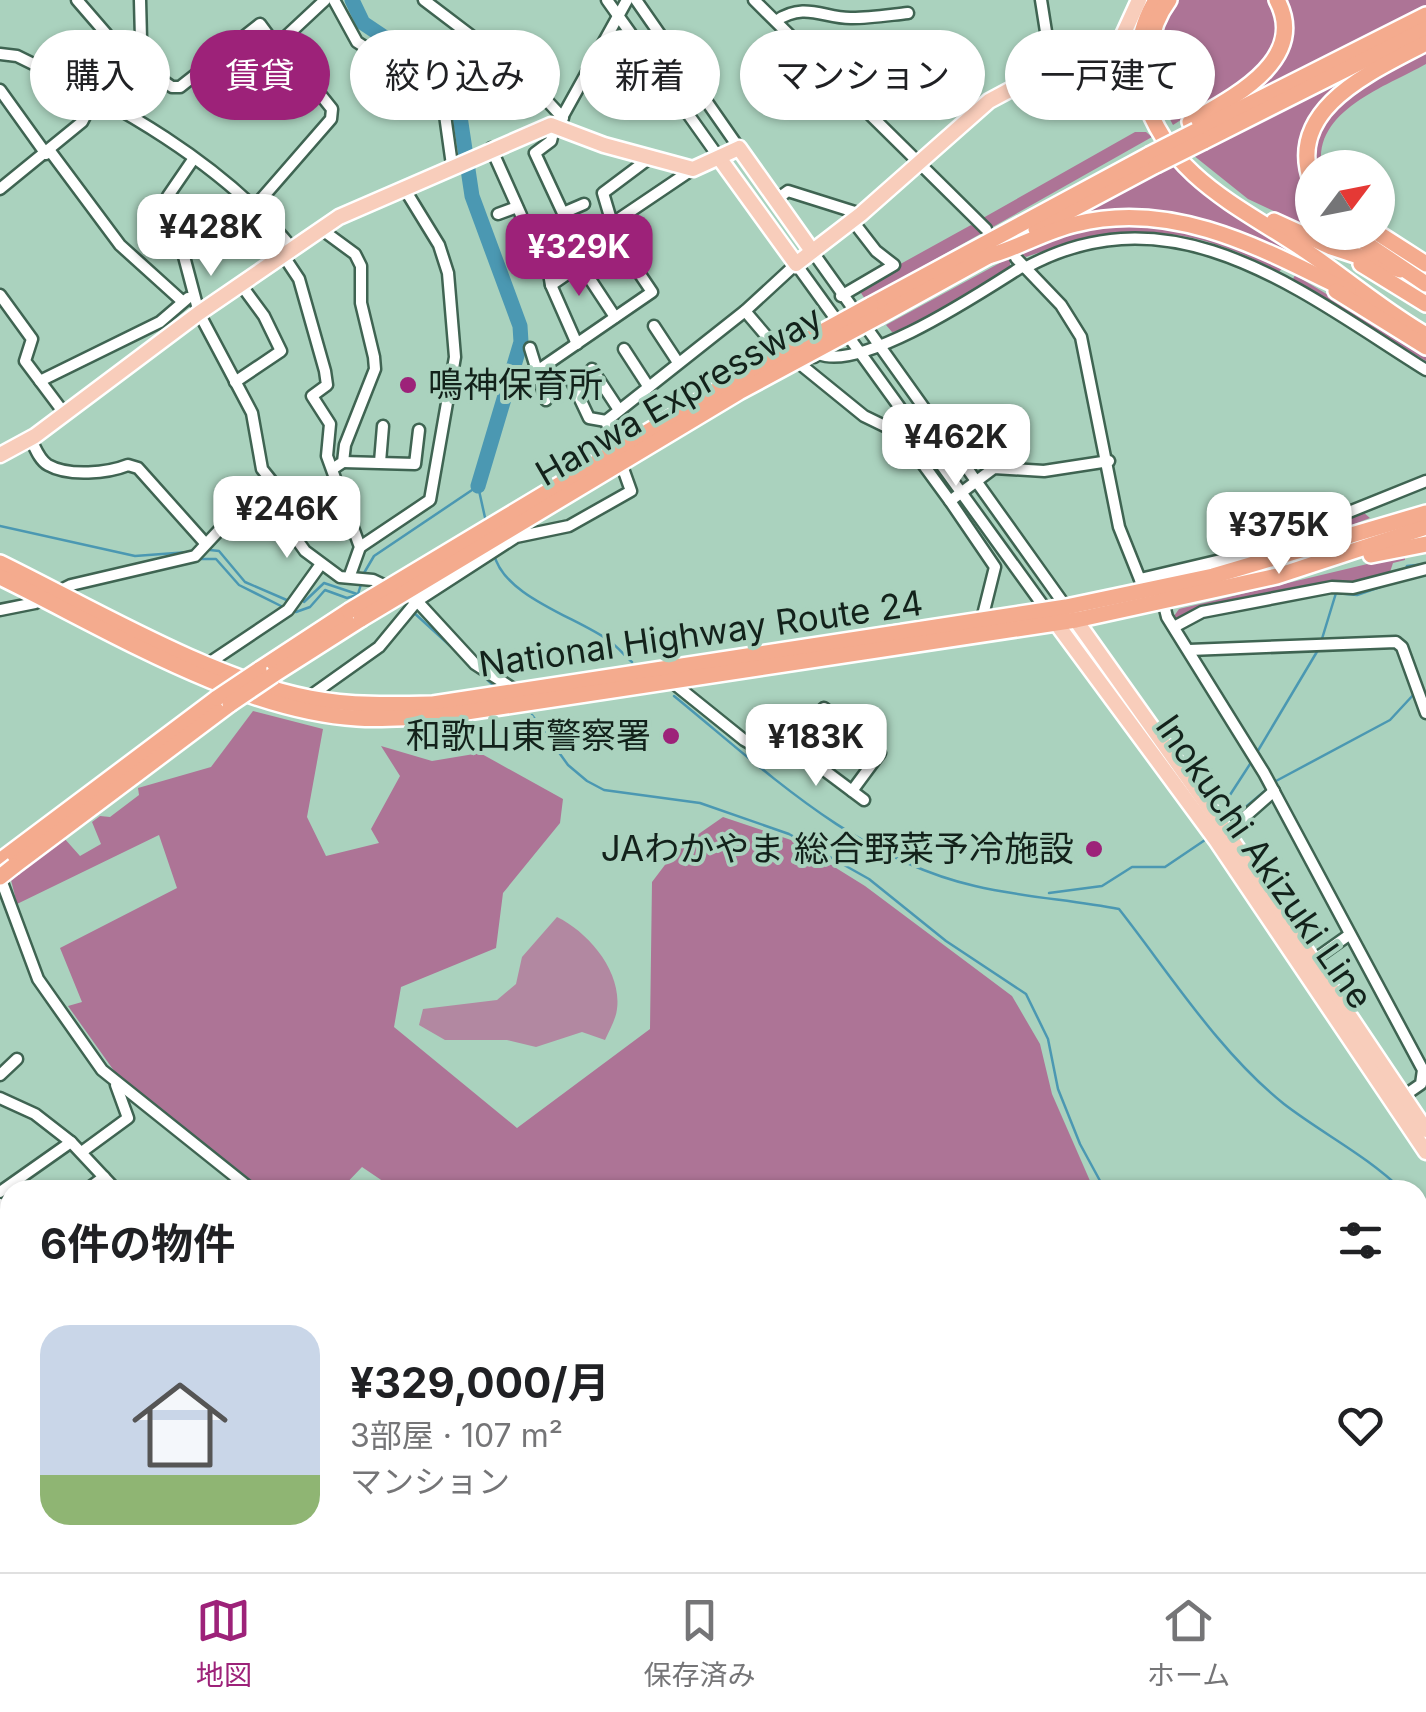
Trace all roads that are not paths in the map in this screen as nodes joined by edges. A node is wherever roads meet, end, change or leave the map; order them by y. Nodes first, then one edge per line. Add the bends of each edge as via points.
1 (77, 0) edge
2 (140, 0) edge
3 (325, 0) edge
4 (334, 0) edge
5 (424, 0) edge
6 (608, 0) edge
7 (627, 0) edge
8 (636, 0) edge
9 (754, 0) edge
10 (886, 0) edge
11 (1041, 0) edge
12 (1138, 0) edge
13 (1156, 0) edge
14 (1169, 0) edge
15 (1277, 0) edge
16 (616, 13) junction
17 (908, 13) dead end
18 (1426, 14) edge
19 (888, 15) junction
20 (776, 21) junction
21 (1426, 29) edge
22 (103, 30) edge
23 (136, 30) edge
24 (293, 30) edge
25 (1046, 30) edge
26 (1124, 30) edge
27 (1426, 43) edge
28 (0, 54) edge
29 (30, 63) edge
30 (0, 90) edge
31 (1005, 92) edge
32 (5, 107) edge
33 (330, 107) edge
34 (83, 120) edge
35 (137, 120) edge
36 (559, 122) junction
37 (1197, 131) junction
38 (738, 148) junction
39 (488, 149) junction
40 (1311, 150) edge
41 (48, 152) junction
42 (1150, 156) junction
43 (651, 157) junction
44 (720, 158) junction
45 (192, 161) junction
46 (920, 162) junction
47 (453, 164) junction
48 (693, 168) junction
49 (404, 188) junction
50 (0, 189) edge
51 (776, 199) junction
52 (256, 204) junction
53 (584, 204) dead end
54 (517, 206) junction
55 (563, 213) junction
56 (498, 214) dead end
57 (857, 217) junction
58 (613, 223) junction
59 (569, 226) dead end
60 (321, 229) junction
61 (986, 229) dead end
62 (1295, 229) edge
63 (617, 240) junction
64 (1395, 244) edge
65 (1334, 250) edge
66 (1337, 250) edge
67 (1373, 250) edge
68 (288, 251) junction
69 (1306, 251) junction
70 (812, 252) junction
71 (988, 256) junction
72 (1279, 257) junction
73 (796, 264) junction
74 (1021, 264) junction
75 (1426, 264) edge
76 (525, 265) dead end
77 (582, 265) junction
78 (1400, 270) junction
79 (1426, 284) edge
80 (551, 285) junction
81 (242, 286) junction
82 (0, 295) edge
83 (841, 296) junction
84 (188, 299) junction
85 (1426, 304) edge
86 (1378, 307) junction
87 (745, 311) junction
88 (875, 311) junction
89 (199, 313) junction
90 (615, 317) junction
91 (1426, 324) edge
92 (654, 326) dead end
93 (1426, 335) edge
94 (577, 344) junction
95 (878, 346) junction
96 (1426, 347) edge
97 (530, 348) dead end
98 (624, 349) dead end
99 (858, 351) junction
100 (678, 362) junction
101 (802, 363) junction
102 (592, 369) dead end
103 (1426, 370) edge
104 (537, 372) junction
105 (40, 381) junction
106 (235, 382) junction
107 (572, 382) dead end
108 (648, 386) junction
109 (546, 400) dead end
110 (619, 410) junction
111 (64, 413) junction
112 (606, 421) junction
113 (384, 426) dead end
114 (419, 430) dead end
115 (30, 438) junction
116 (0, 454) edge
117 (1109, 460) junction
118 (380, 462) junction
119 (338, 465) junction
120 (267, 479) junction
121 (976, 481) junction
122 (1426, 481) edge
123 (962, 491) junction
124 (950, 501) junction
125 (1426, 504) edge
126 (1426, 513) edge
127 (1407, 519) junction
128 (1426, 527) edge
129 (206, 543) junction
130 (1426, 544) edge
131 (360, 547) junction
132 (1338, 559) junction
133 (1395, 562) dead end
134 (0, 563) edge
135 (321, 564) junction
136 (1426, 569) edge
137 (354, 575) junction
138 (1401, 575) junction
139 (0, 577) edge
140 (1143, 586) junction
141 (50, 594) junction
142 (1163, 601) junction
143 (416, 604) junction
144 (0, 610) edge
145 (1071, 614) junction
146 (1052, 617) junction
147 (981, 623) junction
148 (1174, 627) junction
149 (1189, 650) junction
150 (202, 668) junction
151 (666, 677) junction
152 (518, 692) junction
153 (306, 704) junction
154 (533, 704) junction
155 (1426, 713) edge
156 (792, 746) junction
157 (852, 790) junction
158 (1274, 791) junction
159 (864, 800) dead end
160 (1222, 837) junction
161 (9, 860) edge
162 (1, 885) edge
163 (1349, 935) junction
164 (1308, 964) junction
165 (17, 1059) dead end
166 (0, 1075) edge
167 (1424, 1079) edge
168 (116, 1086) junction
169 (0, 1098) edge
170 (1399, 1100) junction
171 (1426, 1130) edge
172 (71, 1142) junction
173 (82, 1151) junction
174 (1426, 1152) edge
175 (104, 1177) junction
176 (17, 1180) edge
177 (100, 1180) edge
178 (107, 1180) edge
179 (239, 1180) edge

1 - 22 street
2 - 23 street
3 - 24 street
4 - 47 street via 358,42 433,91 445,115
5 - 36 street via 524,76
6 - 16 street
7 - 16 street
8 - 38 street
9 - 20 street
10 - 19 street
11 - 25 street
12 - 26 main road
13 - 69 highway via 1142,28 1138,58 1145,98 1163,139 1213,192
14 - 62 highway via 1155,23 1149,61 1158,104 1178,144 1237,199
15 - 37 highway via 1285,32 1273,62
16 - 36 street
16 - 44 street
17 - 19 street
18 - 37 highway, Hanwa Expressway
19 - 20 street via 846,19 788,12
20 - 46 street
21 - 37 highway, Hanwa Expressway
27 - 40 highway via 1329,103 1311,130
28 - 29 street
30 - 32 street
31 - 46 main road
32 - 41 street
33 - 52 street via 332,119
34 - 41 street
35 - 45 street
36 - 39 main road
36 - 43 main road
36 - 55 street via 551,141 535,153
37 - 42 highway, Hanwa Expressway, bridge
37 - 42 highway
38 - 44 main road
38 - 51 main road
39 - 47 main road
39 - 54 street
41 - 50 street
41 - 84 street via 120,245
42 - 71 highway, Hanwa Expressway
42 - 88 highway, Hanwa Expressway via 1043,210
43 - 48 main road
43 - 58 street via 604,193
44 - 48 main road
44 - 73 main road
45 - 52 street
45 - 84 street via 168,196
46 - 57 main road
46 - 61 street
47 - 49 main road
48 - 58 street
49 - 60 main road
49 - 131 street via 444,256 455,358 430,500
51 - 57 street via 788,192
51 - 70 main road
52 - 68 street
53 - 55 street
54 - 56 street
54 - 76 street
55 - 59 street
57 - 70 main road
57 - 83 street via 876,251 894,265
58 - 63 street
60 - 68 main road
60 - 119 street via 361,266 361,303 376,369
63 - 77 street
63 - 90 street via 652,292
64 - 75 highway
65 - 85 highway
66 - 78 highway
67 - 78 highway
68 - 81 main road
68 - 119 street via 325,372 327,385 312,396 330,424 326,440
69 - 86 highway
69 - 91 highway
70 - 73 main road
70 - 83 street
71 - 72 highway via 1074,224 1127,217 1200,227
71 - 88 highway, Hanwa Expressway
72 - 86 highway
72 - 96 highway
73 - 87 street
73 - 99 street
74 - 95 street
74 - 103 street via 1120,238 1208,248 1260,269
74 - 117 street via 1066,310 1081,337
77 - 80 street
77 - 80 street via 561,235 542,233
77 - 90 street
78 - 79 highway
80 - 94 street
81 - 89 main road
81 - 106 street via 281,351
82 - 105 street via 32,339 23,356
83 - 95 street
84 - 89 street
84 - 105 street via 160,322
86 - 93 highway
87 - 100 street
87 - 101 street
88 - 161 highway, Hanwa Expressway, bridge via 729,383 355,615 224,701
89 - 106 street
89 - 111 main road
90 - 94 street
92 - 100 street
94 - 104 street
95 - 99 street
95 - 121 street
97 - 104 street
98 - 108 street
99 - 101 street via 833,359 819,354
99 - 123 street
100 - 108 street
101 - 124 street via 864,416 901,434
102 - 110 street
104 - 109 street
105 - 111 street
106 - 120 street via 252,413
107 - 112 street via 589,418
108 - 110 street
110 - 112 street
111 - 115 main road
112 - 143 street via 631,492 569,526 516,537
113 - 118 street
114 - 118 street via 415,464
115 - 116 main road
115 - 129 street via 53,468 138,468
117 - 121 street via 1044,471 994,468
117 - 140 street via 1119,527
118 - 119 street
119 - 131 street
120 - 129 street
120 - 135 street via 286,499 295,537
121 - 123 street
121 - 145 street
122 - 140 street via 1370,512
123 - 124 street
123 - 146 street
124 - 147 street via 995,566
125 - 127 highway
126 - 127 highway, National Highway Route 24
127 - 140 highway, National Highway Route 24
128 - 132 highway, National Highway Route 24
129 - 141 street via 190,558
130 - 132 highway
131 - 137 street
132 - 142 highway, National Highway Route 24
133 - 138 street
134 - 141 highway, National Highway Route 24
135 - 137 street via 340,577
135 - 150 street via 288,610
136 - 138 street
137 - 143 street
138 - 148 street via 1202,612
139 - 141 highway, National Highway Route 24
140 - 145 highway, National Highway Route 24
141 - 144 street
141 - 150 highway, National Highway Route 24
142 - 145 highway, National Highway Route 24
142 - 148 street
143 - 152 street via 476,664
143 - 153 street via 378,647
145 - 146 highway, National Highway Route 24
145 - 160 main road, Inokuchi Akizuki Line
146 - 147 highway, National Highway Route 24
146 - 151 highway, National Highway Route 24
146 - 160 main road, Inokuchi Akizuki Line
147 - 151 highway, National Highway Route 24
148 - 149 street
149 - 155 street via 1396,642
149 - 158 street
150 - 153 highway, National Highway Route 24
151 - 152 highway, National Highway Route 24
151 - 154 highway, National Highway Route 24
151 - 156 street via 776,759
152 - 153 highway, National Highway Route 24 via 397,705
152 - 154 street
153 - 154 highway, National Highway Route 24 via 356,718
156 - 157 street
156 - 157 street via 824,708 880,754
157 - 159 street
158 - 160 street
158 - 163 street
160 - 164 main road, Inokuchi Akizuki Line
161 - 162 highway, Hanwa Expressway, bridge
162 - 168 street via 38,979
163 - 164 street
163 - 167 street
164 - 170 main road, Inokuchi Akizuki Line
165 - 166 street
167 - 170 street
168 - 173 street via 128,1118
168 - 179 street
169 - 172 street
170 - 171 main road, Inokuchi Akizuki Line
170 - 174 main road, Inokuchi Akizuki Line
172 - 173 street
172 - 176 street
173 - 175 street
175 - 177 street
175 - 178 street

